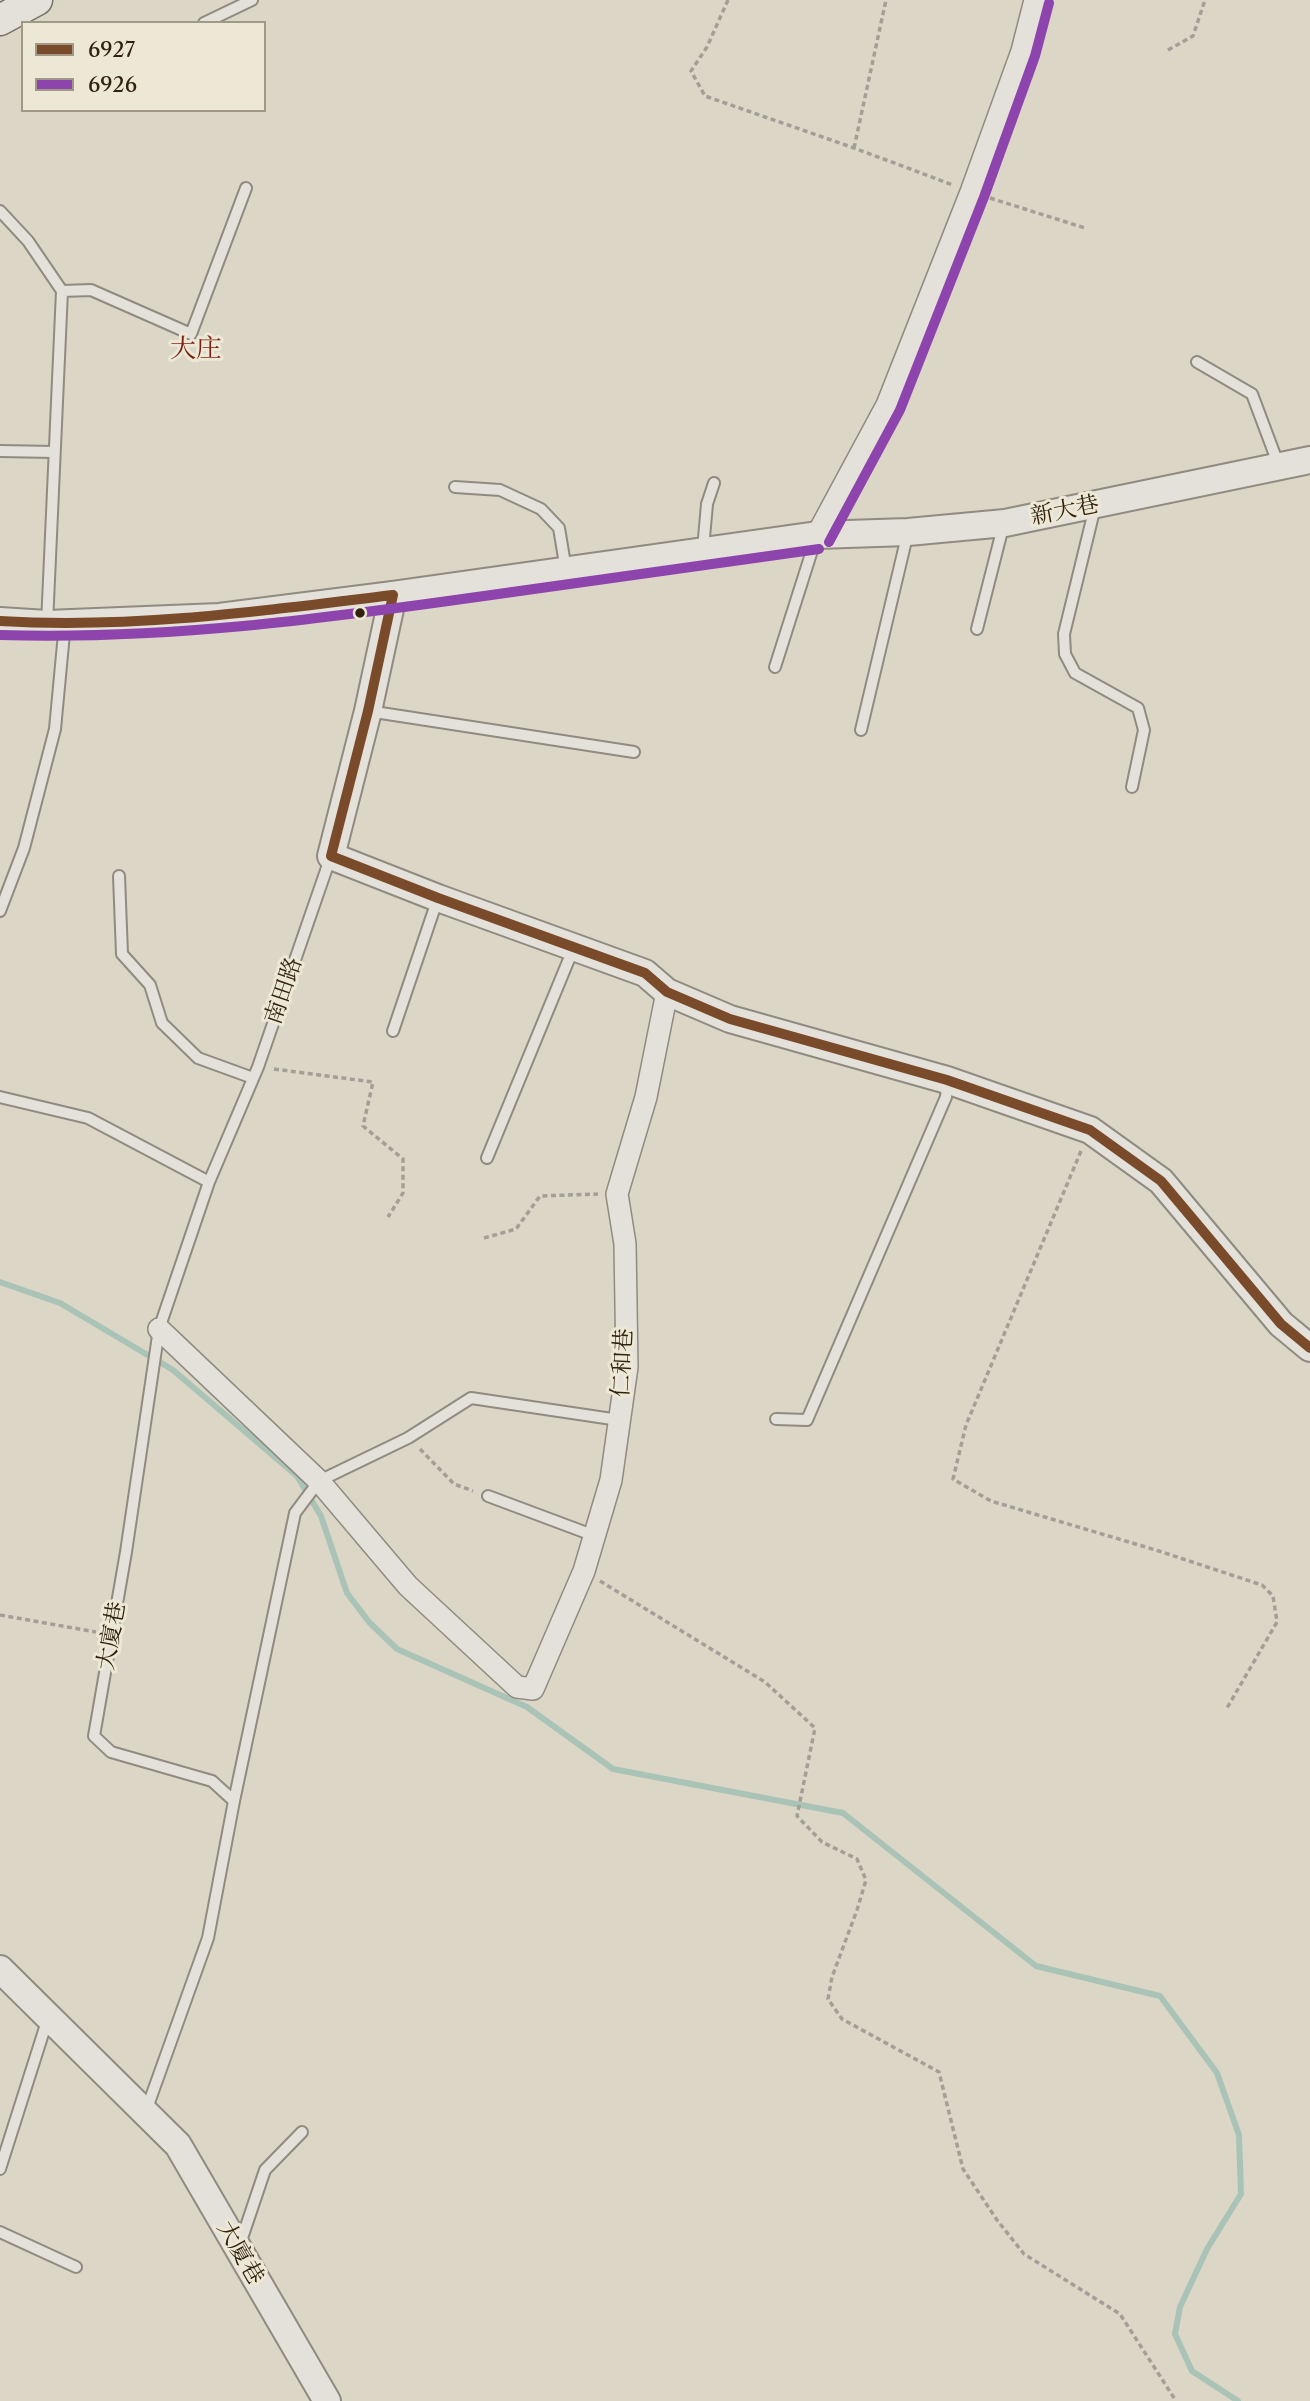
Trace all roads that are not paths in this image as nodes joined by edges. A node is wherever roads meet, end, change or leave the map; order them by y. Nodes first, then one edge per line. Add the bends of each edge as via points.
1 (37, 0) edge
2 (252, 0) edge
3 (1035, 0) edge
4 (0, 20) edge
5 (208, 21) edge
6 (246, 188) dead end
7 (0, 211) edge
8 (62, 291) junction
9 (1197, 362) dead end
10 (0, 451) edge
11 (54, 452) junction
12 (1310, 460) edge
13 (1279, 466) junction
14 (715, 482) dead end
15 (455, 487) dead end
16 (1096, 506) junction
17 (1004, 523) junction
18 (908, 532) junction
19 (817, 535) junction
20 (703, 552) junction
21 (566, 570) junction
22 (393, 595) junction
23 (0, 621) edge
24 (56, 624) junction
25 (977, 629) dead end
26 (775, 667) dead end
27 (368, 711) junction
28 (861, 730) dead end
29 (634, 752) dead end
30 (1132, 787) dead end
31 (331, 856) junction
32 (119, 876) dead end
33 (438, 898) junction
34 (0, 911) edge
35 (574, 947) junction
36 (667, 992) junction
37 (393, 1031) dead end
38 (255, 1072) junction
39 (947, 1080) junction
40 (0, 1097) edge
41 (487, 1158) dead end
42 (209, 1182) junction
43 (159, 1329) junction
44 (1310, 1348) edge
45 (150, 1379) joint
46 (776, 1419) dead end
47 (619, 1420) junction
48 (316, 1484) junction
49 (488, 1496) road end
50 (595, 1536) junction
51 (234, 1801) junction
52 (0, 1969) edge
53 (49, 2015) junction
54 (145, 2111) junction
55 (302, 2132) dead end
56 (0, 2169) edge
57 (0, 2232) edge
58 (238, 2250) junction
59 (76, 2267) dead end
60 (327, 2401) edge

1 - 4 main road
2 - 5 lane
3 - 19 street via 1022,51 971,192 887,405
6 - 8 lane via 191,334 91,290
7 - 8 lane via 28,241
8 - 11 lane
9 - 13 lane via 1252,394
10 - 11 lane
11 - 24 lane
12 - 13 street, 新大巷
13 - 16 street, 新大巷
14 - 20 lane via 707,504
15 - 21 lane via 500,490 541,509 559,528
16 - 17 street, 新大巷
16 - 30 lane via 1064,634 1065,654 1074,673 1138,708 1144,730
17 - 18 street, 新大巷
17 - 25 lane
18 - 19 street, 新大巷
18 - 28 lane
19 - 20 street
19 - 26 lane
20 - 21 street
21 - 22 street
22 - 24 street via 219,618
22 - 27 street, 南田路
23 - 24 street
24 - 34 lane via 55,729 24,848
27 - 29 lane
27 - 31 street, 南田路
31 - 33 street
31 - 38 lane, 南田路
32 - 38 lane via 122,954 150,985 162,1023 198,1058
33 - 35 street
33 - 37 lane
35 - 36 street via 645,973
35 - 41 lane
36 - 39 street via 730,1018
36 - 47 street, 仁和巷 via 646,1097 617,1194 625,1244 627,1367
38 - 42 lane, 南田路
39 - 44 street via 1090,1130 1161,1181 1281,1324
39 - 46 lane via 946,1097 807,1420
40 - 42 lane via 88,1118
42 - 43 lane, 南田路
43 - 45 lane, 南田路
43 - 48 street
45 - 51 lane, 大廈巷 via 94,1736 111,1752 212,1781
47 - 48 lane, 仁和巷 via 471,1398 408,1438
47 - 50 street via 611,1480
48 - 50 street via 408,1586 517,1687 533,1689
48 - 51 lane, 仁和巷 via 295,1513
49 - 50 lane
51 - 54 lane via 208,1938
52 - 53 street, 大廈巷
53 - 54 street, 大廈巷
53 - 56 lane
54 - 58 street, 大廈巷 via 178,2144
55 - 58 lane via 265,2170
57 - 59 lane
58 - 60 street, 大廈巷

